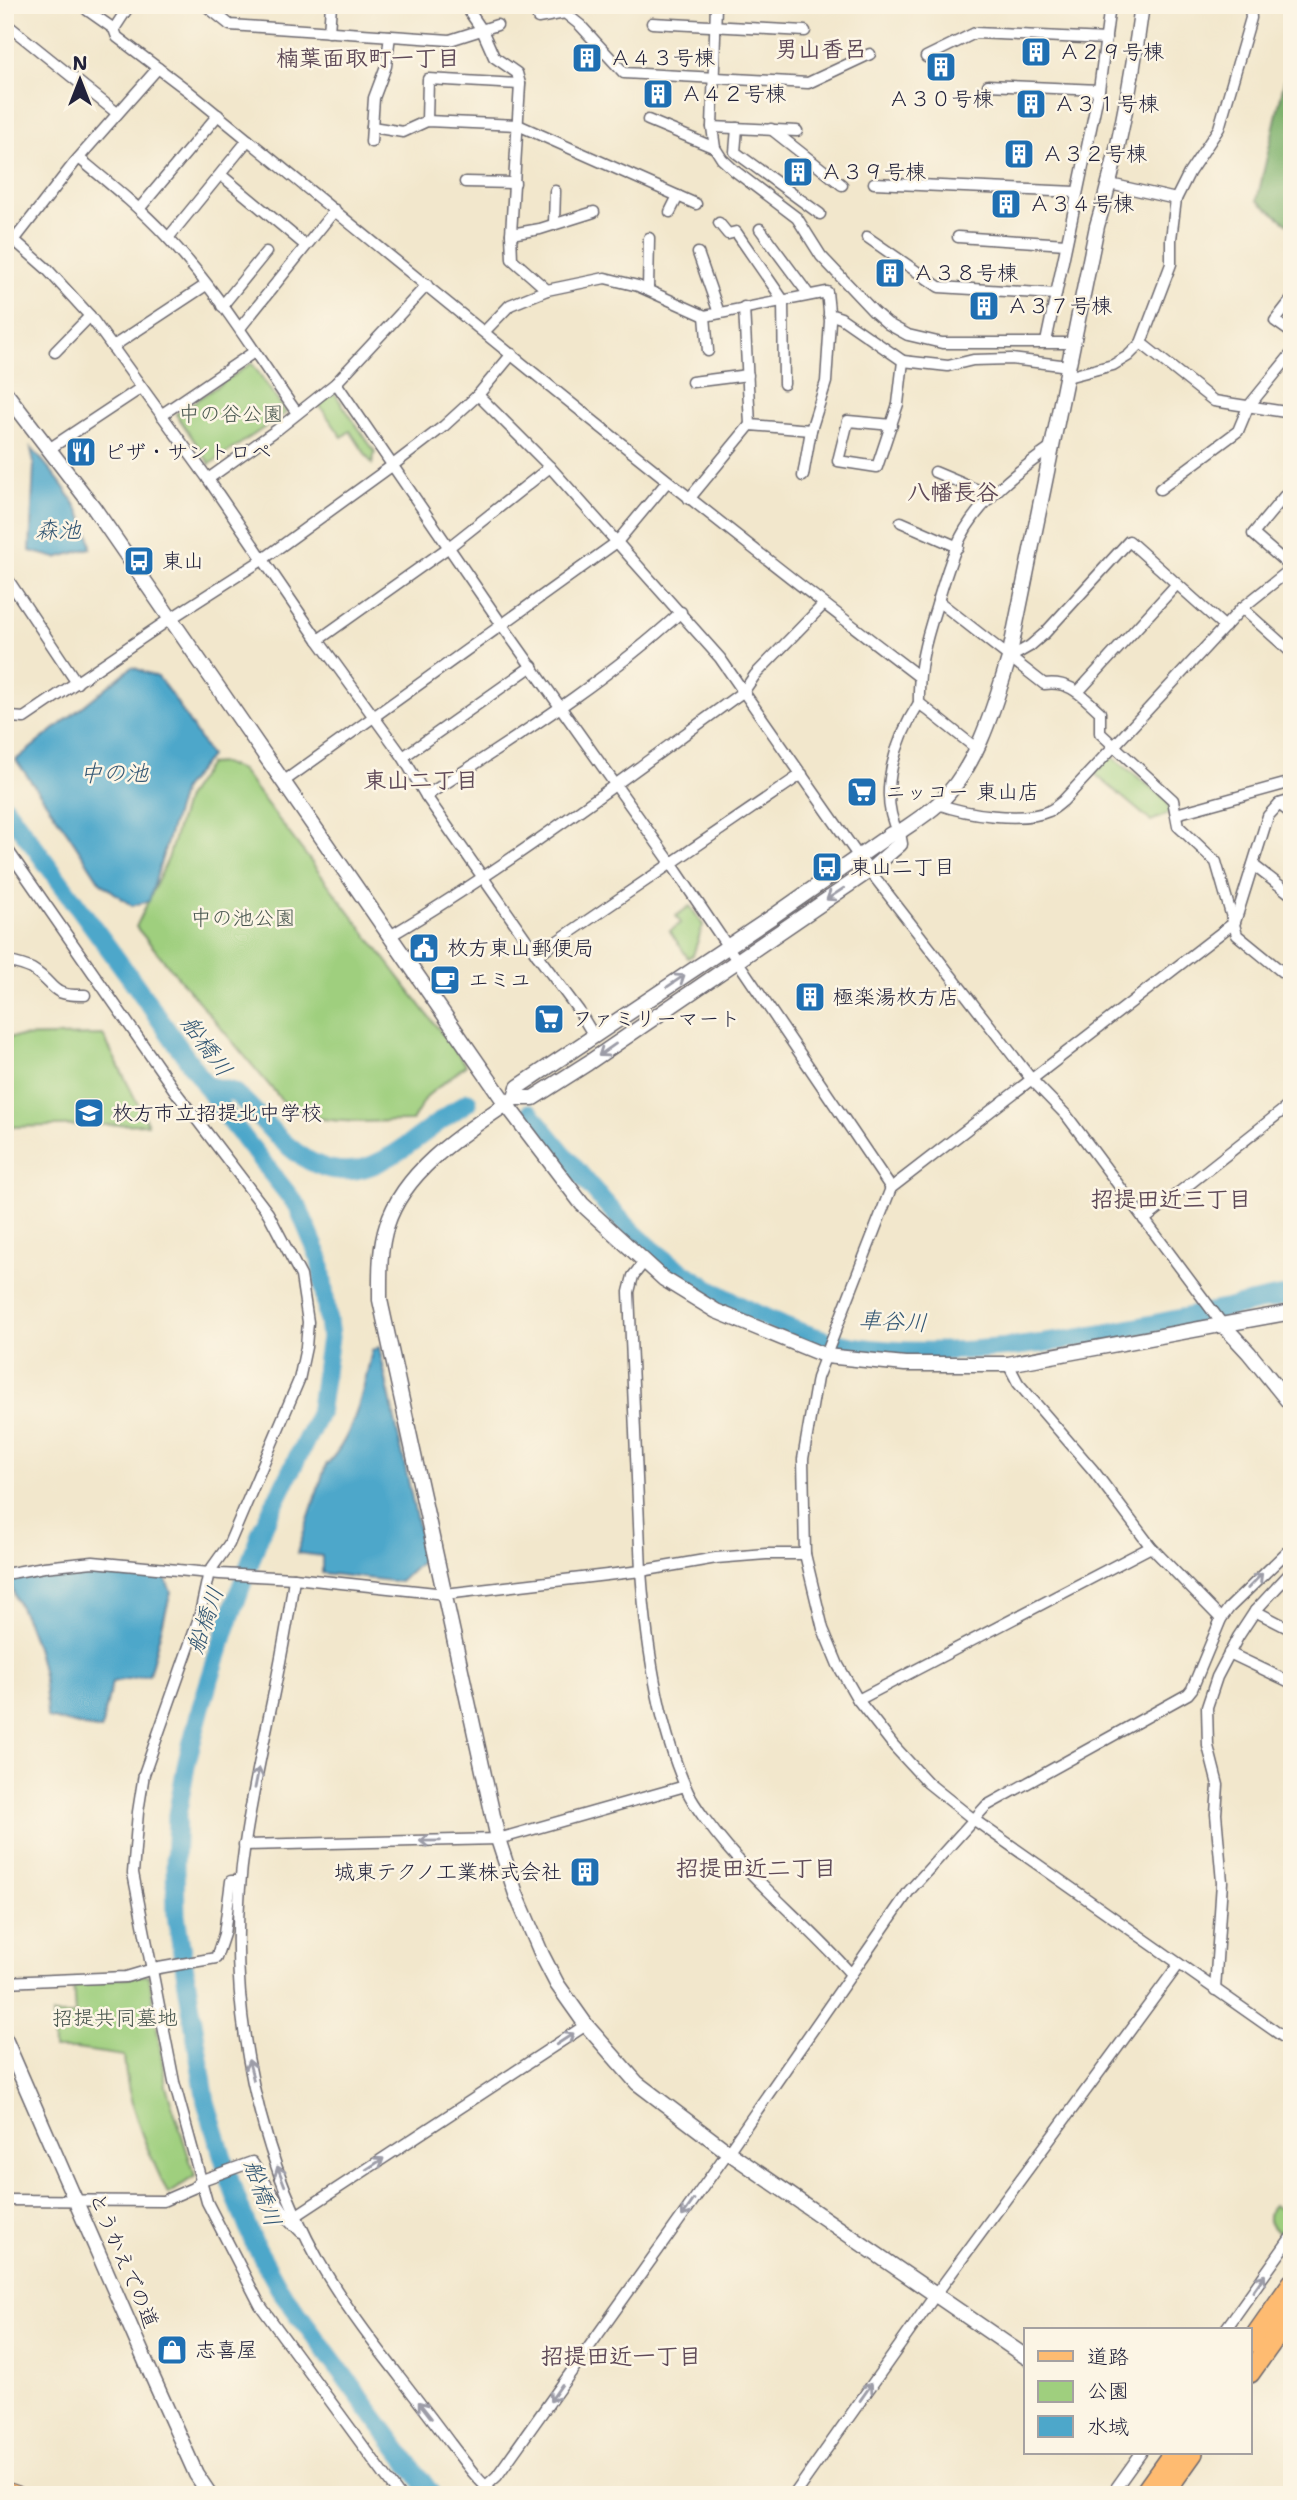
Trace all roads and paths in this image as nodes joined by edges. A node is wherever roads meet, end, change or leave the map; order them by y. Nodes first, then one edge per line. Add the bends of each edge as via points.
1 (128, 5) edge
2 (205, 5) edge
3 (331, 5) edge
4 (465, 5) edge
5 (716, 5) edge
6 (1110, 5) edge
7 (1142, 5) edge
8 (1239, 5) edge
9 (1250, 6) edge
10 (87, 10) dead end
11 (538, 18) dead end
12 (5, 23) edge
13 (652, 23) dead end
14 (497, 25) dead end
15 (715, 26) junction
16 (114, 29) junction
17 (482, 30) junction
18 (805, 31) dead end
19 (330, 32) junction
20 (390, 36) junction
21 (1106, 39) junction
22 (870, 54) dead end
23 (926, 57) dead end
24 (158, 68) junction
25 (713, 79) junction
26 (520, 85) junction
27 (988, 85) dead end
28 (1099, 90) junction
29 (117, 113) junction
30 (218, 116) junction
31 (648, 120) dead end
32 (427, 121) junction
33 (518, 125) junction
34 (712, 127) junction
35 (372, 128) junction
36 (737, 128) junction
37 (771, 129) junction
38 (797, 131) dead end
39 (248, 140) junction
40 (371, 142) dead end
41 (715, 148) junction
42 (79, 158) junction
43 (220, 174) junction
44 (465, 182) dead end
45 (515, 183) junction
46 (874, 183) dead end
47 (1110, 184) junction
48 (842, 185) dead end
49 (555, 191) dead end
50 (1076, 192) junction
51 (678, 196) junction
52 (1176, 199) junction
53 (696, 204) dead end
54 (139, 209) junction
55 (335, 210) junction
56 (594, 212) dead end
57 (670, 212) dead end
58 (820, 214) dead end
59 (719, 223) dead end
60 (554, 224) junction
61 (760, 229) dead end
62 (5, 232) edge
63 (511, 234) junction
64 (867, 237) dead end
65 (958, 237) dead end
66 (169, 238) junction
67 (649, 238) dead end
68 (16, 240) junction
69 (1066, 244) junction
70 (306, 245) junction
71 (5, 252) edge
72 (266, 252) dead end
73 (698, 253) dead end
74 (206, 285) junction
75 (427, 285) junction
76 (547, 290) junction
77 (648, 290) junction
78 (1056, 294) junction
79 (808, 295) junction
80 (1292, 299) edge
81 (783, 300) junction
82 (222, 306) junction
83 (744, 307) junction
84 (719, 313) junction
85 (829, 314) junction
86 (90, 316) junction
87 (705, 316) junction
88 (240, 328) junction
89 (485, 331) junction
90 (1292, 333) edge
91 (1046, 342) junction
92 (1141, 342) junction
93 (1073, 343) junction
94 (112, 347) junction
95 (708, 351) dead end
96 (55, 352) dead end
97 (254, 352) junction
98 (512, 354) junction
99 (1292, 354) edge
100 (903, 361) junction
101 (1068, 371) junction
102 (748, 375) junction
103 (692, 382) dead end
104 (336, 383) junction
105 (784, 384) dead end
106 (141, 388) junction
107 (5, 391) edge
108 (478, 396) junction
109 (1248, 407) junction
110 (1292, 412) edge
111 (297, 413) junction
112 (161, 415) junction
113 (750, 425) junction
114 (892, 425) junction
115 (811, 430) junction
116 (1052, 447) junction
117 (49, 449) junction
118 (393, 465) junction
119 (550, 467) junction
120 (935, 472) dead end
121 (803, 476) dead end
122 (208, 479) junction
123 (667, 482) junction
124 (1160, 489) dead end
125 (992, 496) junction
126 (1292, 497) edge
127 (689, 499) junction
128 (901, 522) dead end
129 (617, 542) junction
130 (449, 547) junction
131 (958, 547) junction
132 (262, 560) junction
133 (5, 575) edge
134 (1177, 584) junction
135 (938, 601) junction
136 (822, 605) junction
137 (1242, 608) junction
138 (681, 612) junction
139 (170, 619) junction
140 (502, 625) junction
141 (1225, 627) junction
142 (318, 640) junction
143 (1292, 653) edge
144 (1009, 658) junction
145 (531, 666) junction
146 (918, 676) junction
147 (77, 684) junction
148 (744, 691) junction
149 (1079, 692) junction
150 (919, 703) junction
151 (561, 707) junction
152 (5, 713) edge
153 (373, 717) junction
154 (1114, 747) junction
155 (977, 749) junction
156 (403, 757) junction
157 (803, 774) junction
158 (283, 782) junction
159 (1292, 782) edge
160 (616, 785) junction
161 (426, 796) junction
162 (1292, 800) edge
163 (938, 804) junction
164 (1279, 804) junction
165 (1176, 814) junction
166 (1292, 814) edge
167 (898, 833) junction
168 (5, 846) edge
169 (859, 857) junction
170 (671, 863) junction
171 (1253, 865) junction
172 (869, 870) junction
173 (482, 877) junction
174 (1292, 895) edge
175 (1235, 922) junction
176 (390, 936) junction
177 (727, 947) junction
178 (537, 956) junction
179 (5, 961) edge
180 (736, 961) junction
181 (1292, 980) edge
182 (85, 995) dead end
183 (594, 1036) junction
184 (1032, 1080) junction
185 (511, 1101) junction
186 (1292, 1103) edge
187 (891, 1188) junction
188 (1144, 1220) junction
189 (644, 1262) junction
190 (1292, 1312) edge
191 (1219, 1321) junction
192 (828, 1350) junction
193 (1008, 1364) junction
194 (1292, 1406) edge
195 (1151, 1547) junction
196 (1292, 1547) edge
197 (805, 1553) junction
198 (641, 1571) junction
199 (1292, 1572) edge
200 (214, 1573) junction
201 (5, 1574) edge
202 (294, 1578) junction
203 (445, 1594) junction
204 (1255, 1611) junction
205 (1222, 1619) junction
206 (1292, 1630) edge
207 (1229, 1653) junction
208 (1292, 1683) edge
209 (858, 1700) junction
210 (685, 1786) junction
211 (972, 1819) junction
212 (498, 1839) junction
213 (244, 1845) junction
214 (240, 1881) junction
215 (1179, 1964) junction
216 (156, 1969) junction
217 (850, 1973) junction
218 (5, 1982) edge
219 (1215, 1990) junction
220 (586, 2025) junction
221 (5, 2039) edge
222 (1292, 2043) edge
223 (728, 2152) junction
224 (204, 2179) junction
225 (5, 2200) edge
226 (75, 2200) junction
227 (297, 2215) junction
228 (304, 2232) junction
229 (1292, 2236) edge
230 (1292, 2283) edge
231 (936, 2294) junction
232 (1292, 2314) edge
233 (1227, 2328) edge
234 (1252, 2340) edge
235 (1024, 2356) edge
236 (1252, 2370) edge
237 (1140, 2454) edge
238 (1176, 2457) edge
239 (485, 2487) junction
240 (5, 2491) edge
241 (17, 2495) edge
242 (210, 2495) edge
243 (399, 2495) edge
244 (495, 2495) edge
245 (794, 2495) edge
246 (1111, 2495) edge
247 (1143, 2495) edge
248 (1163, 2495) edge

1 - 16 street
2 - 19 street via 230,25
3 - 19 street
4 - 17 street
5 - 15 street
6 - 21 street
7 - 47 street
8 - 9 street
9 - 52 street via 1251,18 1219,128
10 - 16 street
11 - 25 street via 565,13 624,73
12 - 29 street
13 - 15 street
14 - 17 street
15 - 18 street
15 - 25 street
16 - 24 street via 117,37
17 - 20 street via 450,40
17 - 26 street via 494,57 517,73
19 - 20 street
20 - 35 street via 386,66 374,98
21 - 23 street via 975,33
21 - 28 street
22 - 25 street via 808,83
24 - 29 street
24 - 30 street
25 - 34 street
26 - 32 street via 428,79
26 - 33 street
27 - 28 street
28 - 50 street
29 - 42 street
30 - 39 street
30 - 54 street
31 - 41 street
32 - 33 street
32 - 35 street via 403,132
33 - 45 street
33 - 51 street
34 - 36 street
34 - 41 street
35 - 40 street
36 - 37 street
36 - 58 street via 735,152
37 - 38 street
37 - 48 street
39 - 43 street
39 - 55 street
41 - 91 street via 736,171 797,218 821,256 888,324 908,335 942,343
42 - 54 street
42 - 68 street
43 - 66 street
43 - 70 street
44 - 45 street
45 - 63 street
46 - 50 street
47 - 52 street
47 - 93 street
49 - 60 street
50 - 69 street
51 - 53 street
51 - 57 street
52 - 92 street via 1171,264
54 - 66 street
55 - 70 street
55 - 75 street
56 - 60 street
59 - 81 street via 728,234 736,232
60 - 63 street
61 - 79 street
62 - 68 street
63 - 76 street via 512,258
64 - 78 street via 939,288
65 - 69 street
66 - 74 street
67 - 77 street
68 - 71 street
68 - 86 street
69 - 78 street
70 - 88 street
72 - 82 street
73 - 84 street
74 - 82 street
74 - 94 street
75 - 89 street
75 - 104 street
76 - 77 street via 605,278
76 - 89 street via 510,305
77 - 87 street
78 - 91 street
79 - 81 street
79 - 85 street via 827,292
80 - 90 street via 1275,321
81 - 83 street
81 - 105 street
82 - 88 street
83 - 84 street
83 - 102 street
84 - 87 street
85 - 100 street
85 - 115 street via 826,382
86 - 94 street
86 - 96 street
87 - 95 street
88 - 97 street
89 - 98 street
91 - 93 street
92 - 101 street via 1113,365
92 - 109 street via 1214,401
93 - 101 street
94 - 106 street
97 - 111 street
97 - 112 street
98 - 108 street
98 - 123 street
99 - 109 street
100 - 101 street via 948,366 1011,359
100 - 114 street
101 - 116 street
102 - 103 street
102 - 113 street
104 - 111 street
104 - 118 street
106 - 112 street
106 - 117 street
107 - 117 street
108 - 118 street
108 - 119 street
109 - 110 street
109 - 124 street via 1238,430
111 - 122 street
112 - 122 street
113 - 115 street
113 - 127 street
114 - 114 street via 877,467 838,461 848,421
115 - 121 street
116 - 125 street via 1020,468
116 - 144 street
117 - 139 street
118 - 130 street
118 - 132 street
119 - 129 street
119 - 130 street
120 - 125 street
122 - 132 street
123 - 127 street
123 - 129 street
125 - 131 street
126 - 137 street via 1286,493 1253,534 1292,568
127 - 136 street
128 - 131 street
129 - 138 street
129 - 140 street
130 - 140 street
130 - 142 street
131 - 135 street
132 - 139 street
132 - 142 street
133 - 147 street
134 - 141 street
134 - 144 street via 1129,541 1045,633
134 - 149 street
135 - 144 street
135 - 146 street
136 - 146 street
136 - 148 street
137 - 141 street
137 - 143 street
138 - 148 street
138 - 151 street
139 - 147 street
139 - 158 street
140 - 145 street
140 - 153 street
141 - 154 street
142 - 153 street
144 - 149 street via 1044,684 1059,681
144 - 155 street via 992,717
145 - 151 street
145 - 156 street
146 - 150 street
147 - 152 street via 24,718
148 - 157 street
148 - 160 street
149 - 154 street via 1100,712 1100,733
150 - 155 street
150 - 167 street via 892,761 892,822
151 - 160 street
151 - 161 street
153 - 156 street
153 - 158 street
154 - 163 street via 1050,811 1004,816
154 - 165 street via 1173,800
155 - 163 street
156 - 161 street
157 - 169 street
157 - 170 street
158 - 176 street
159 - 165 street
160 - 170 street
160 - 173 street
161 - 173 street
162 - 164 street
163 - 167 street
164 - 166 street
164 - 171 street via 1268,816
165 - 175 street via 1178,825 1216,862
167 - 169 street
167 - 172 street via 900,844
168 - 200 street via 175,1091 268,1213 301,1276 309,1322 299,1380
169 - 172 street
169 - 177 street
170 - 177 street
170 - 178 street
171 - 174 street
171 - 175 street
172 -> 180 street
172 - 184 street
173 - 176 street
173 - 178 street
175 - 181 street via 1237,935
175 - 184 street
176 - 185 street
177 - 180 street
183 -> 177 street
178 - 183 street
179 - 182 street via 30,968 66,996
180 -> 185 street via 533,1098
180 - 187 street
183 - 185 street via 518,1087
184 - 187 street
184 - 188 street via 1067,1116
185 - 189 street via 582,1204
185 - 203 street via 427,1163 412,1180 387,1224 380,1260 380,1300
186 - 188 street
187 - 192 street
188 - 191 street
189 - 192 street via 716,1311
189 - 198 street via 633,1276 629,1292
190 - 191 street
191 - 193 street
191 - 194 street
192 - 193 street via 905,1364
192 - 197 street via 817,1378 803,1459
193 - 195 street via 1018,1383
195 - 205 street
195 - 209 street
205 -> 196 street
197 - 198 street via 716,1558
197 - 209 street via 823,1629
198 - 203 street
198 - 210 street via 658,1696
199 - 204 street
200 - 201 street via 93,1562
200 - 202 street
200 - 216 street via 144,1774 138,1812 133,1873
202 - 203 street
213 -> 202 street
203 - 212 street
204 - 206 street
204 - 207 street
205 - 211 street via 1188,1693 986,1806
207 - 208 street
207 - 219 street via 1207,1707 1222,1882
209 - 211 street via 928,1783
210 - 212 street
210 - 217 street via 725,1845
211 - 215 street
211 - 217 street via 909,1891
212 -> 213 street
212 - 220 street via 542,1955
213 - 214 street
214 - 216 street via 231,1881 216,1958
227 -> 214 street via 267,2136 245,2047 238,1938
215 - 219 street
215 - 231 street
216 - 218 street via 126,1977
216 - 224 street via 174,2082
217 - 223 street
219 - 222 street
220 - 223 street via 637,2083
227 -> 220 street
221 - 226 street, とうかえでの道
223 - 231 street
223 -> 239 street
224 - 226 street via 163,2201
224 - 228 street via 252,2162 289,2220
224 - 243 street via 206,2202 260,2305
225 - 226 street
226 - 242 street, とうかえでの道 via 196,2474
227 - 228 street
239 -> 228 street via 356,2320
233 -> 229 street
230 - 234 highway
231 - 235 street
245 -> 231 street
232 - 236 highway
237 - 246 street
238 - 247 highway
238 - 248 highway
239 - 244 street
240 - 241 main road

